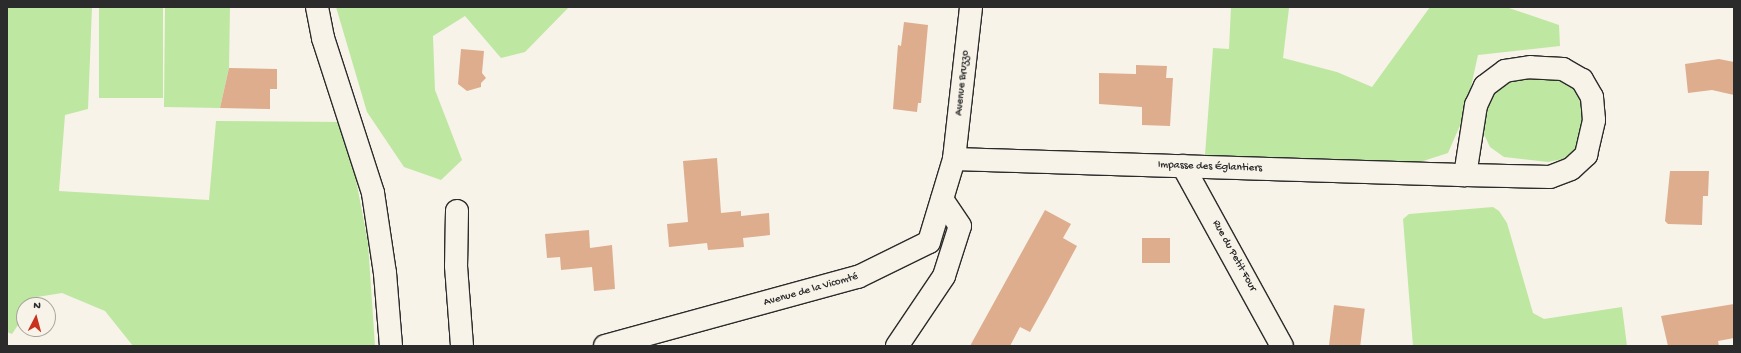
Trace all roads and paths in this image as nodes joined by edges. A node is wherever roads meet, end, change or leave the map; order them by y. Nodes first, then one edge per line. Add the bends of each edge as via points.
1 (317, 7) edge
2 (971, 7) edge
3 (954, 159) junction
4 (1184, 166) junction
5 (1465, 174) junction
6 (942, 199) junction
7 (456, 211) dead end
8 (391, 346) edge
9 (462, 346) edge
10 (604, 346) edge
11 (896, 346) edge
12 (1282, 346) edge

1 - 8 street via 323,38 373,193 385,273
2 - 3 street, Avenue Bruzzo
3 - 4 street, Impasse des Églantiers
3 - 6 street, Avenue de la Vicomté
4 - 5 street, Impasse des Églantiers
4 - 12 street, Rue du Petit Four
5 - 5 street, Impasse des Églantiers via 1550,177 1571,169 1586,155 1594,120 1592,97 1582,80 1563,69 1530,67 1505,71 1485,86 1476,105
6 - 10 street, Avenue de la Vicomté via 929,242 858,277
6 - 11 street via 960,226 944,276
7 - 9 street via 456,266

